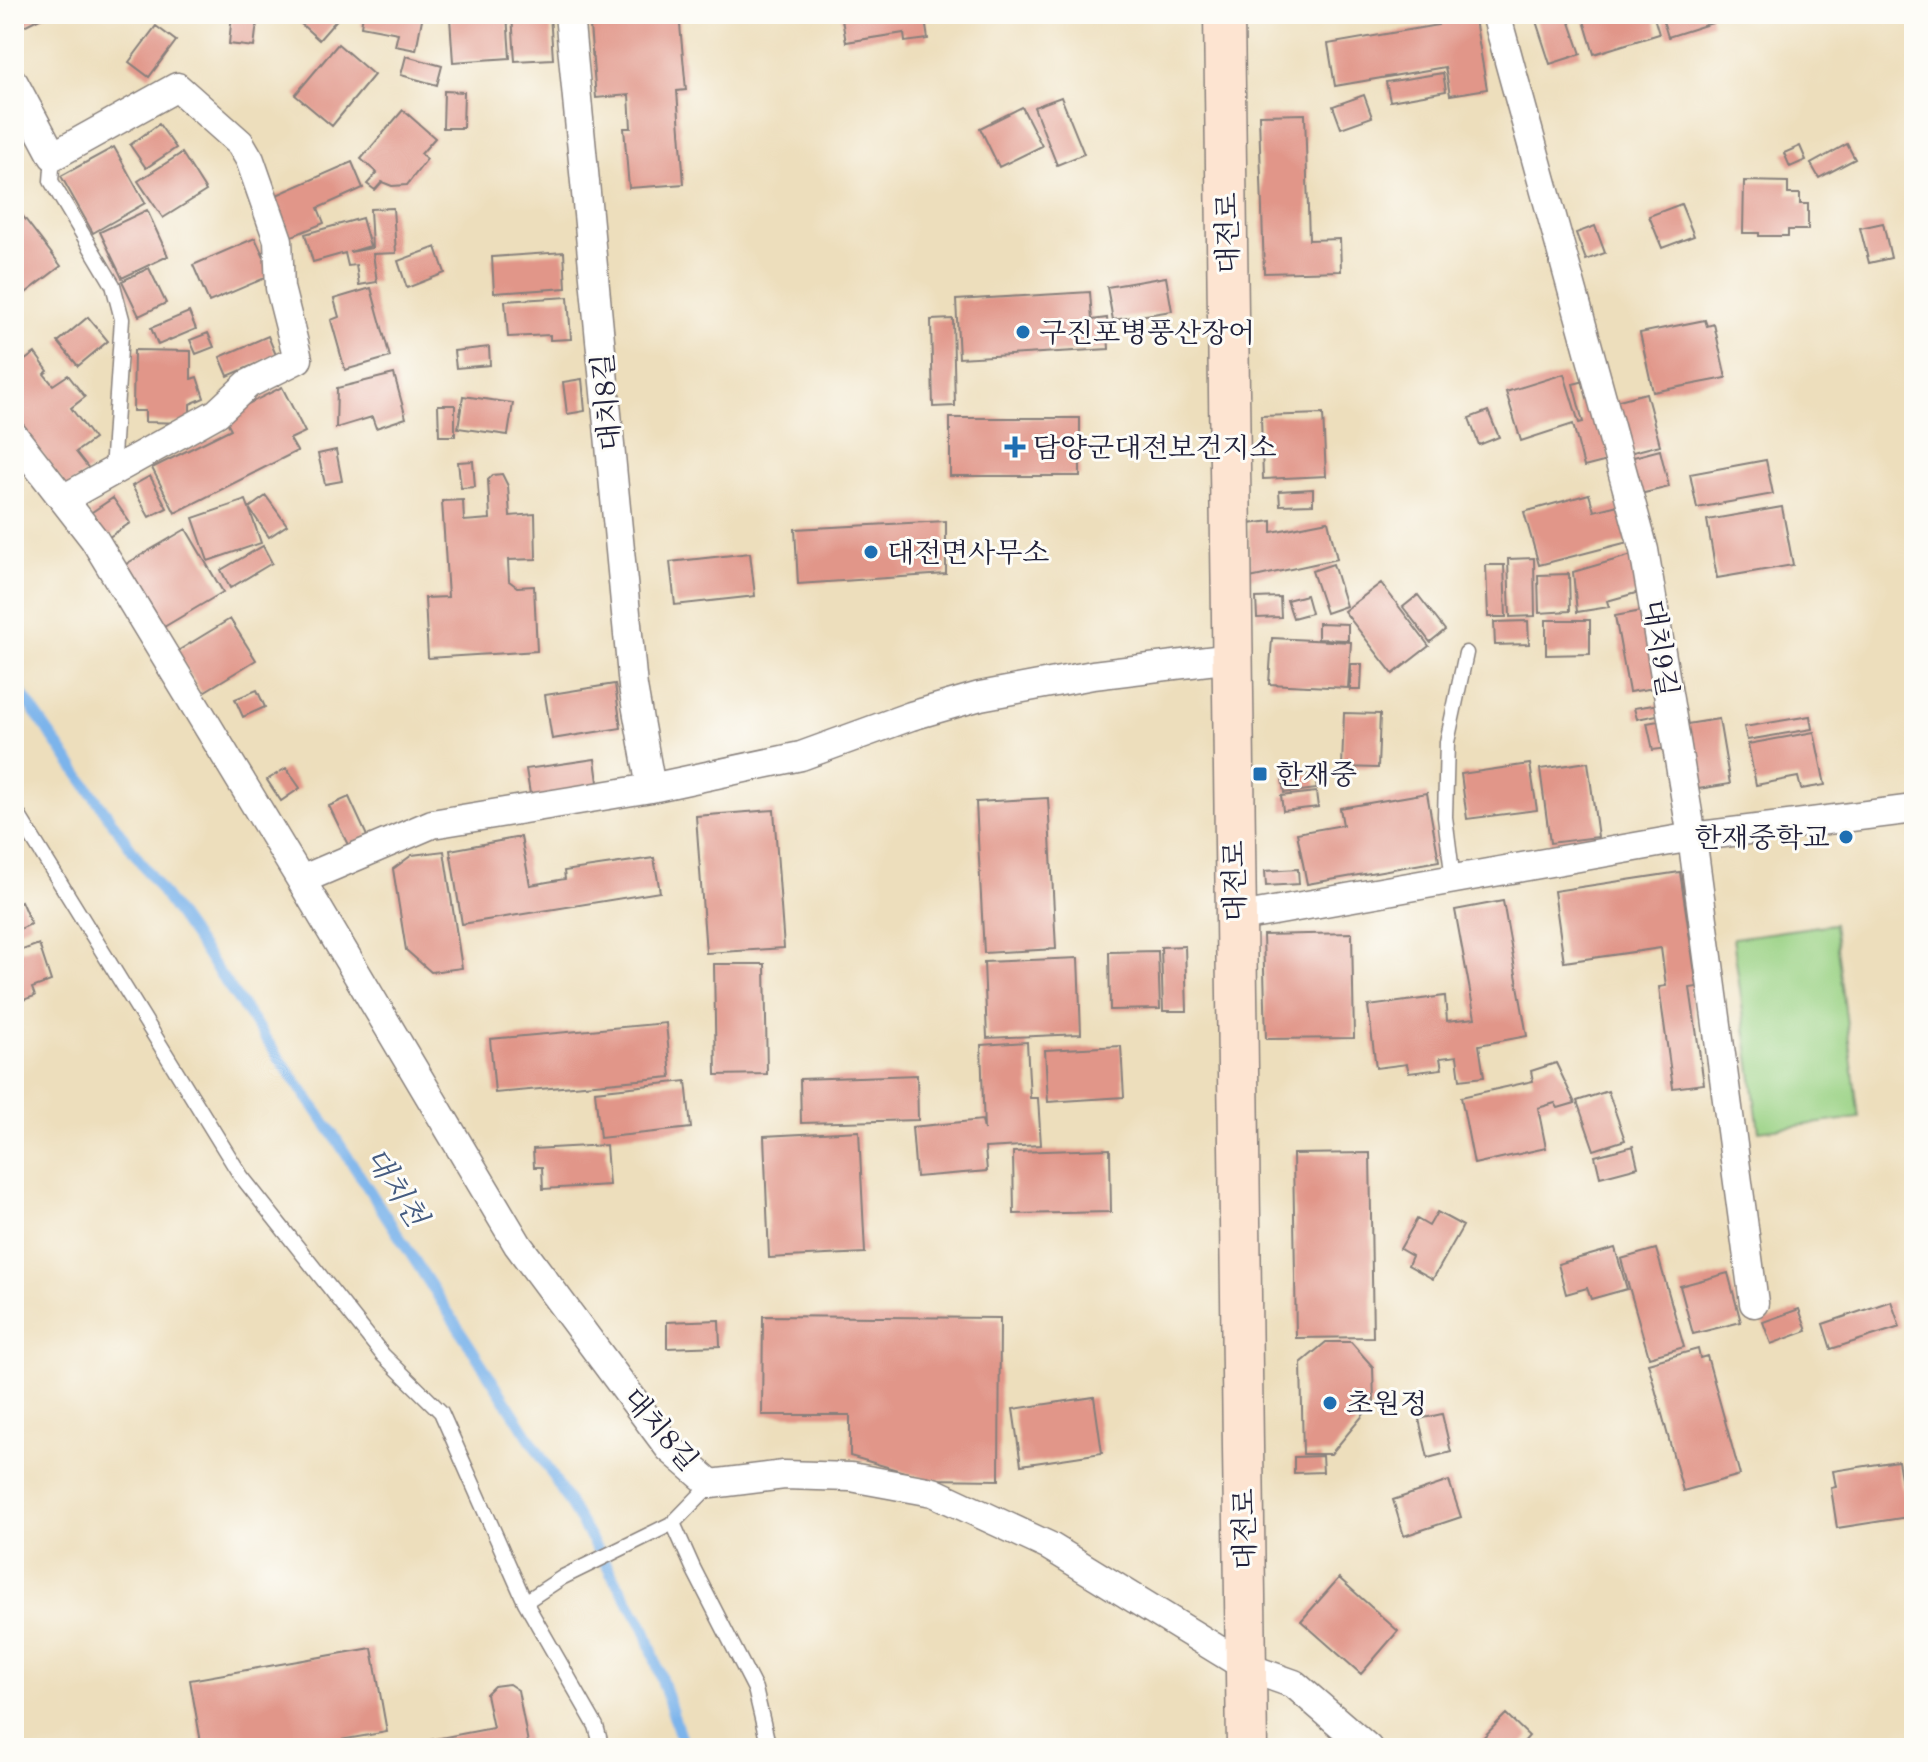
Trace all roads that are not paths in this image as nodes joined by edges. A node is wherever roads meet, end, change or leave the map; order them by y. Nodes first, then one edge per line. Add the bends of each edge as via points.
1 (569, 14) edge
2 (1224, 14) edge
3 (1496, 14) edge
4 (14, 83) edge
5 (53, 156) junction
6 (14, 436) edge
7 (112, 471) junction
8 (63, 499) junction
9 (1466, 653) dead end
10 (1232, 658) junction
11 (651, 788) junction
12 (14, 808) edge
13 (1914, 809) edge
14 (1692, 837) junction
15 (301, 880) junction
16 (1453, 880) junction
17 (1234, 918) junction
18 (1754, 1303) dead end
19 (711, 1484) junction
20 (673, 1523) junction
21 (525, 1602) junction
22 (1246, 1667) junction
23 (602, 1748) edge
24 (769, 1748) edge
25 (1247, 1748) edge
26 (1368, 1748) edge

1 - 11 street, 대치8길 via 631,672
2 - 10 street, 대전로
3 - 14 street, 대치9길 via 1644,550
4 - 5 street
5 - 7 lane via 51,181 113,285 122,319
5 - 7 street via 177,87 240,143 278,240 280,288 298,359 248,384 217,413
6 - 8 street, 대치8길
7 - 8 street
8 - 15 street, 대치8길 via 94,539
9 - 16 lane via 1447,742 1445,817
10 - 11 street via 980,696 801,756
10 - 17 street, 대전로
11 - 15 street via 432,824
12 - 21 lane via 241,1176 383,1355 441,1412
13 - 14 street
14 - 16 street
14 - 18 street, 대치9길
15 - 19 street, 대치8길 via 518,1245 669,1448
16 - 17 street
17 - 22 street, 대전로
19 - 20 lane
19 - 22 street, 대치8길 via 784,1475 851,1477 933,1492 1049,1546
20 - 21 lane via 563,1577
20 - 24 lane via 755,1689
21 - 23 lane via 596,1726
22 - 25 street, 대전로
22 - 26 street, 대치8길 via 1294,1684

